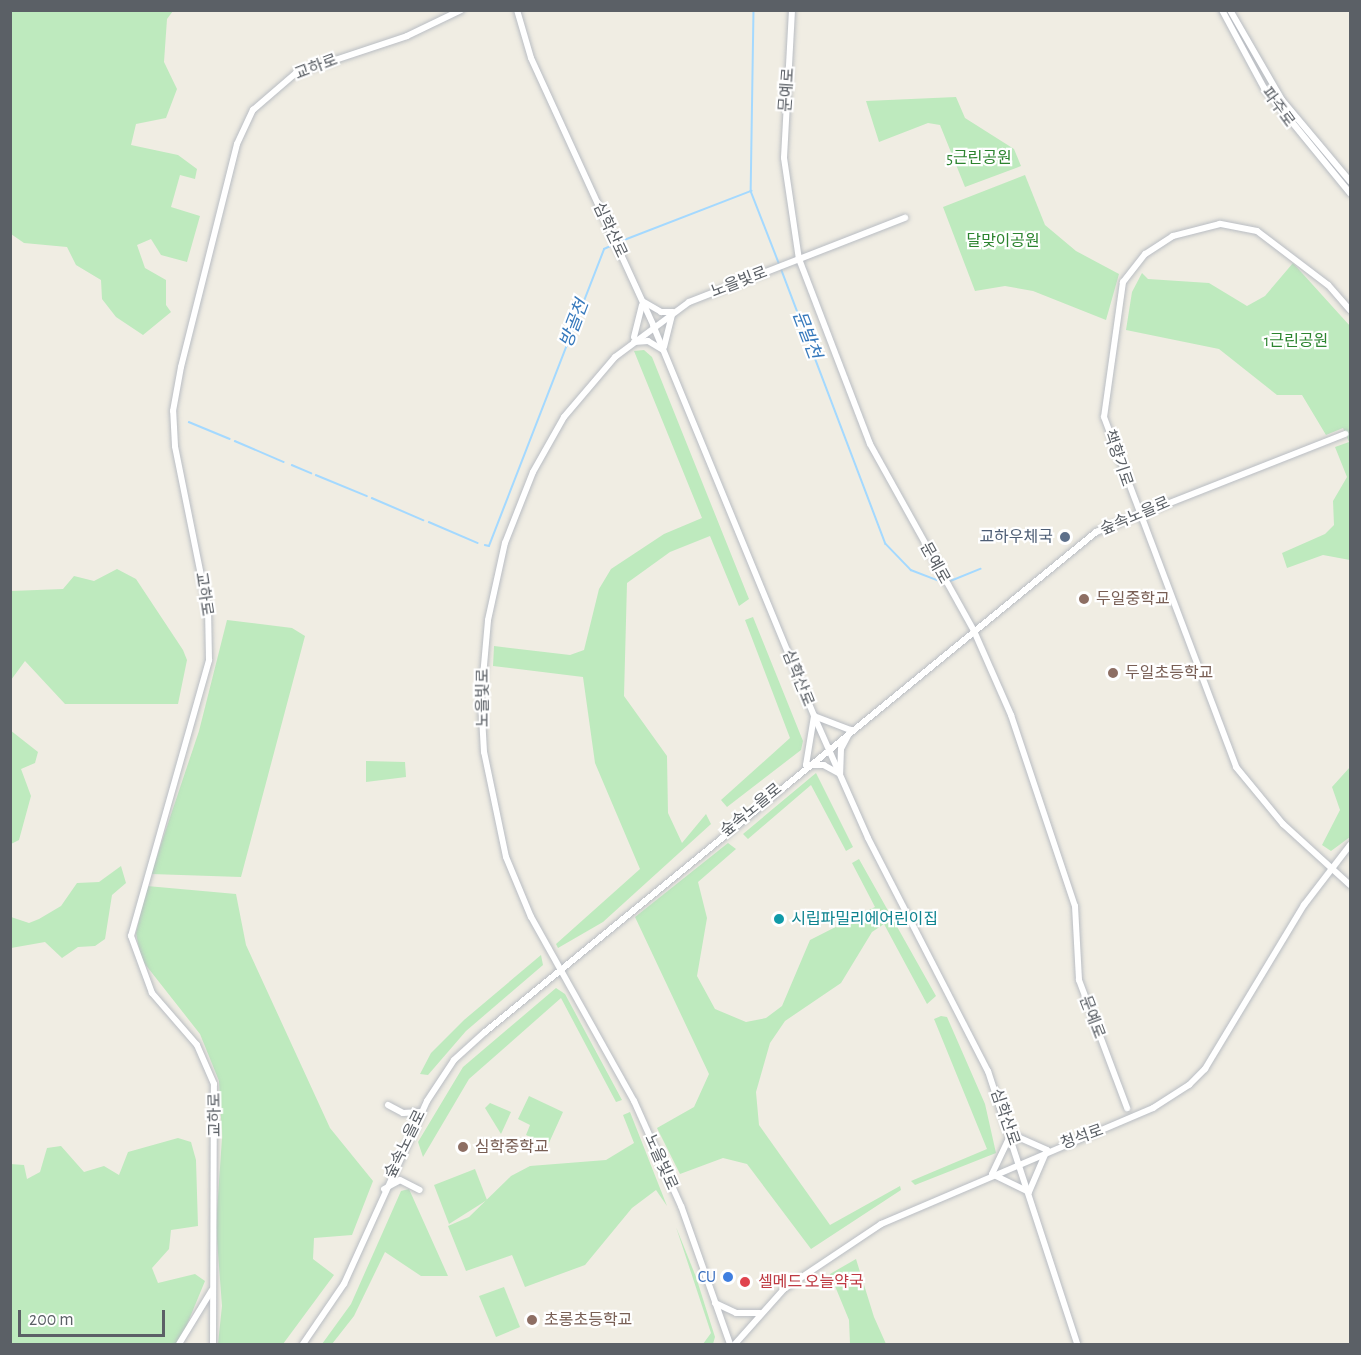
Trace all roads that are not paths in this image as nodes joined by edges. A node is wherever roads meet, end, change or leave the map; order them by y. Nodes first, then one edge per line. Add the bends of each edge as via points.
1 (461, 10) edge
2 (518, 10) edge
3 (792, 10) edge
4 (1216, 10) edge
5 (1221, 10) edge
6 (1230, 10) edge
7 (1235, 10) edge
8 (1244, 38) junction
9 (1235, 40) junction
10 (1350, 181) edge
11 (1350, 193) edge
12 (904, 218) dead end
13 (799, 258) junction
14 (643, 301) junction
15 (1350, 310) edge
16 (674, 312) junction
17 (653, 326) junction
18 (630, 343) junction
19 (664, 351) junction
20 (1346, 434) dead end
21 (1138, 512) junction
22 (974, 631) junction
23 (814, 716) junction
24 (851, 730) junction
25 (828, 747) junction
26 (806, 765) junction
27 (840, 774) junction
28 (1350, 845) edge
29 (1331, 866) junction
30 (1350, 885) edge
31 (561, 968) junction
32 (388, 1105) dead end
33 (1127, 1108) dead end
34 (420, 1112) junction
35 (1011, 1134) junction
36 (1047, 1150) junction
37 (1020, 1161) junction
38 (992, 1174) junction
39 (384, 1190) junction
40 (420, 1190) dead end
41 (1029, 1192) junction
42 (213, 1289) junction
43 (715, 1303) junction
44 (760, 1313) junction
45 (180, 1344) edge
46 (213, 1344) edge
47 (303, 1344) edge
48 (730, 1344) edge
49 (735, 1344) edge
50 (1077, 1344) edge

1 - 42 street, 교하로 via 407,36 296,73 253,110 237,144 181,367 173,411 175,446 208,610 209,660 131,936 152,993 197,1046 214,1084
2 - 14 street, 심학산로 via 531,58
3 - 13 street, 문예로 via 784,158
4 - 9 street
5 - 9 street, 파주로
6 - 8 street, 파주로
7 - 8 street
8 - 10 street, 파주로 via 1270,82
9 - 11 street, 파주로 via 1264,88
12 - 13 street, 노을빛로
13 - 16 street, 노을빛로
13 - 22 street, 문예로 via 870,444
14 - 16 street via 661,312
14 - 17 street, 심학산로
14 - 18 street via 640,327
15 - 21 street, 책향기로 via 1328,285 1271,240 1243,226 1220,224 1181,232 1145,254 1119,294 1104,399 1106,429
16 - 17 street, 노을빛로
16 - 19 street via 665,329
17 - 18 street, 노을빛로
17 - 19 street, 심학산로
18 - 19 street via 648,341
18 - 31 street, 노을빛로 via 575,402 533,472 505,543 483,655 484,752 496,816 518,890
19 - 23 street, 심학산로
20 - 21 street, 숲속노을로
21 - 22 street, 숲속노을로 via 1096,532
21 - 29 street, 책향기로 via 1236,767 1283,824
22 - 24 street, 숲속노을로
22 - 33 street, 문예로 via 1011,715 1071,891 1079,980
23 - 24 street
23 - 25 street, 심학산로
23 - 26 street
24 - 25 street, 숲속노을로
24 - 27 street via 842,749
25 - 26 street, 숲속노을로
25 - 27 street, 심학산로
26 - 27 street via 824,765
26 - 31 street, 숲속노을로
27 - 35 street, 심학산로 via 960,1007
28 - 29 street, 청석로
29 - 30 street, 책향기로
29 - 36 street, 청석로 via 1196,1079 1153,1108
31 - 34 street, 숲속노을로 via 454,1060
31 - 43 street, 노을빛로 via 634,1101 681,1206
32 - 34 street via 403,1113
34 - 39 street, 숲속노을로
35 - 36 street
35 - 37 street, 심학산로
35 - 38 street
36 - 37 street, 청석로
36 - 41 street
37 - 38 street, 청석로
37 - 41 street, 심학산로
38 - 41 street
38 - 44 street, 청석로 via 914,1206 840,1248
39 - 40 street via 400,1180
39 - 47 street, 숲속노을로 via 344,1284
41 - 50 street, 심학산로
42 - 45 street
42 - 46 street, 교하로
43 - 44 street via 736,1313
43 - 48 street, 노을빛로
44 - 49 street, 청석로

